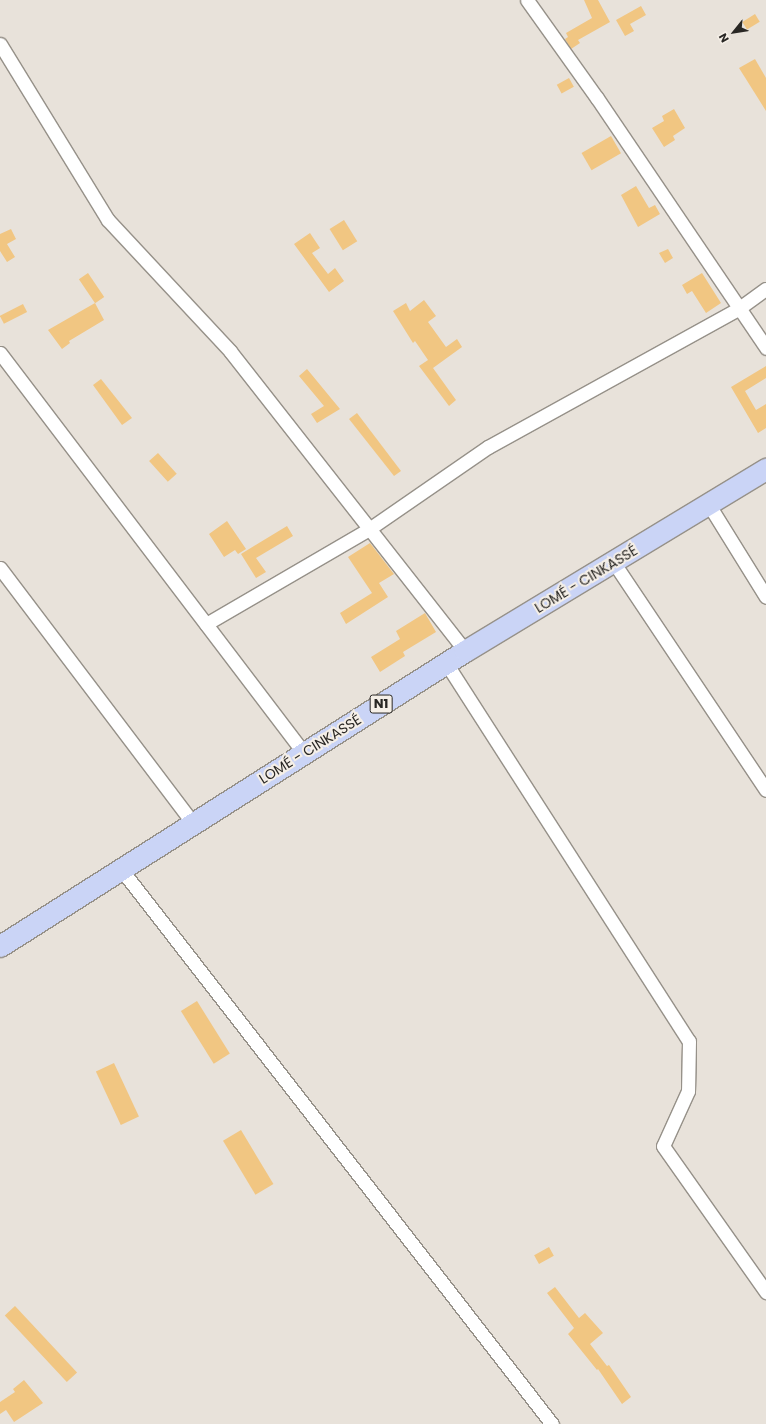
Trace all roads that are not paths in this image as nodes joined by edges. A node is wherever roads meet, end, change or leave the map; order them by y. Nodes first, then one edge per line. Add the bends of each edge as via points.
1 (527, 0) edge
2 (0, 44) edge
3 (766, 289) edge
4 (738, 308) junction
5 (766, 348) edge
6 (0, 353) edge
7 (766, 469) edge
8 (709, 504) junction
9 (369, 529) junction
10 (614, 563) junction
11 (0, 568) edge
12 (766, 597) edge
13 (206, 624) junction
14 (465, 651) junction
15 (446, 663) junction
16 (304, 752) junction
17 (766, 790) edge
18 (193, 823) junction
19 (121, 869) junction
20 (0, 946) edge
21 (766, 1292) edge
22 (552, 1424) edge

1 - 4 street via 597,98
2 - 9 street via 108,220 230,351
3 - 4 street
4 - 5 street
4 - 9 street via 488,447
6 - 13 street
7 - 8 highway, LOMÉ - CINKASSÉ / N1
8 - 10 highway, LOMÉ - CINKASSÉ / N1
8 - 12 street
9 - 13 street
9 - 14 street
10 - 14 highway, LOMÉ - CINKASSÉ / N1
10 - 17 street
11 - 18 street
13 - 16 street
14 - 15 highway, LOMÉ - CINKASSÉ / N1
15 - 16 highway, LOMÉ - CINKASSÉ / N1
15 - 21 street via 689,1041 688,1091 663,1146
16 - 18 highway, LOMÉ - CINKASSÉ / N1
18 - 19 highway, LOMÉ - CINKASSÉ / N1
19 - 20 highway, LOMÉ - CINKASSÉ / N1
19 - 22 street

